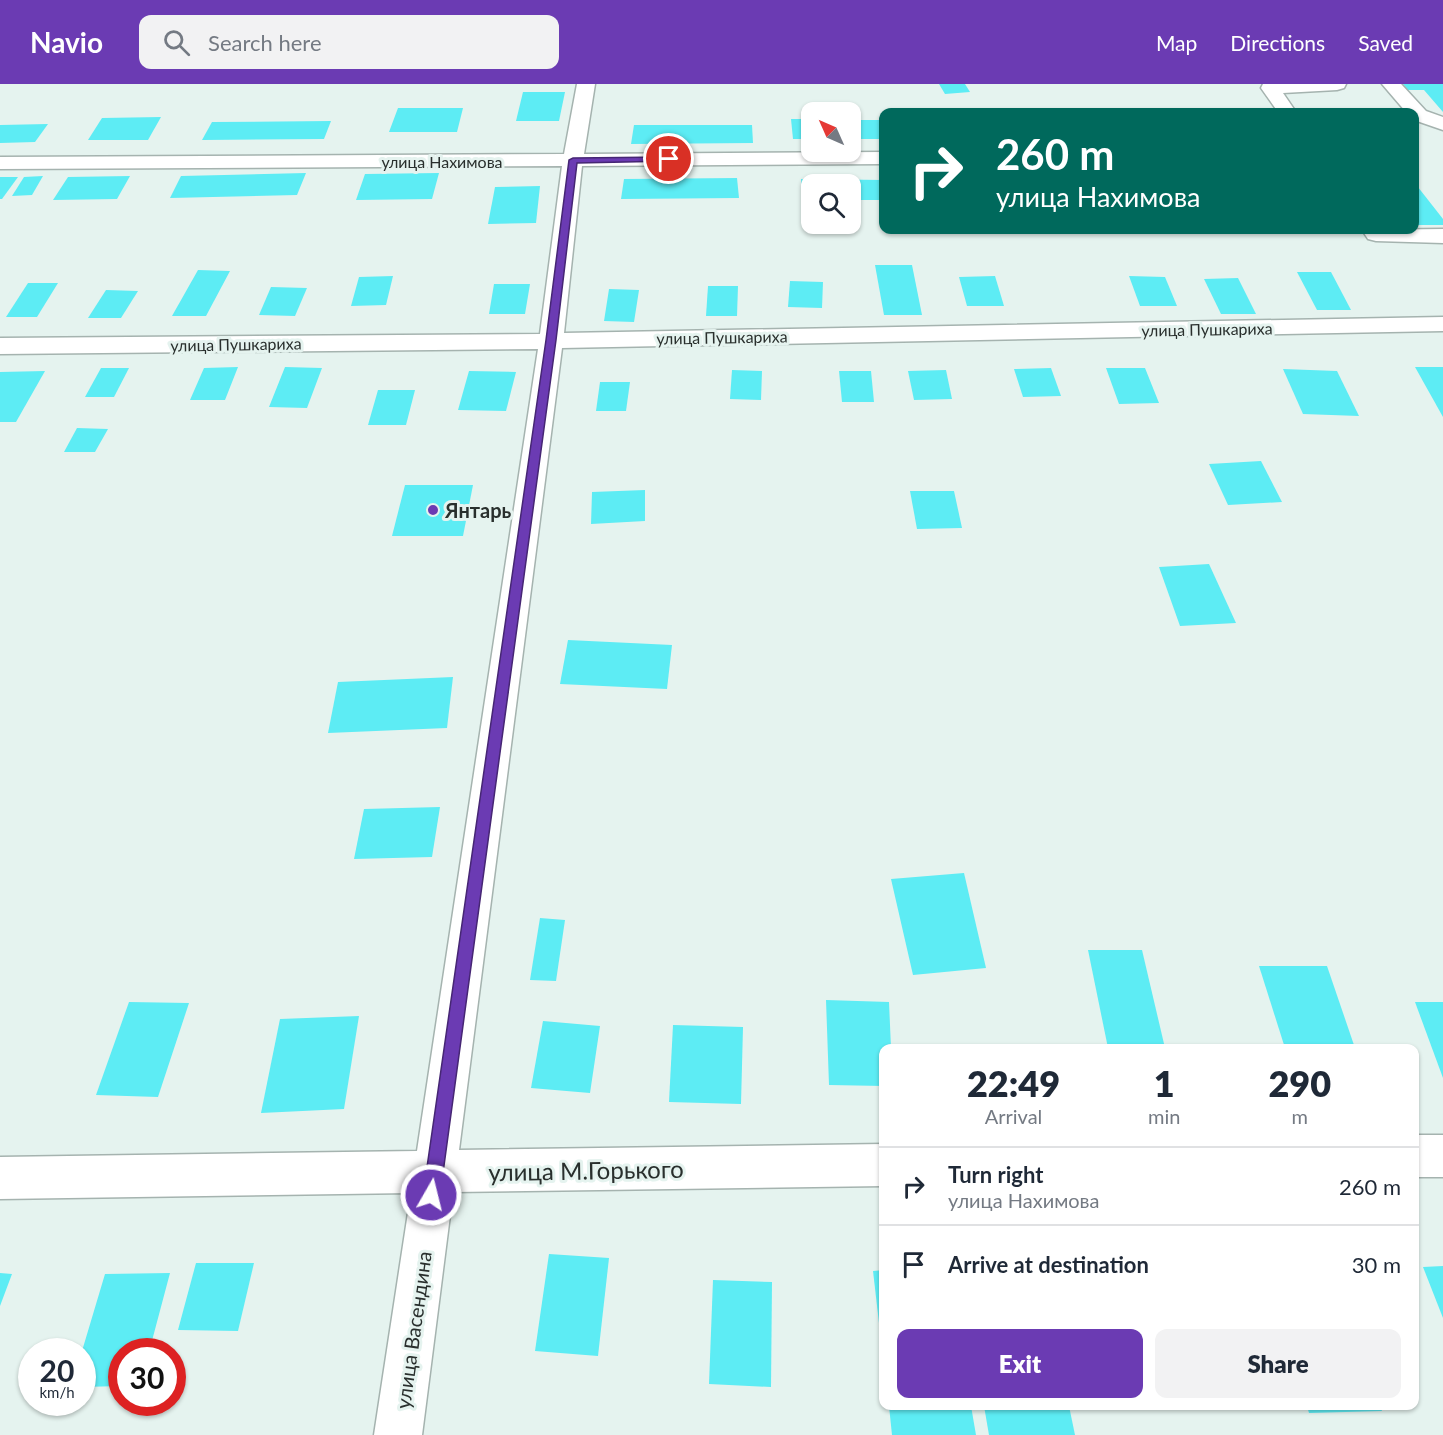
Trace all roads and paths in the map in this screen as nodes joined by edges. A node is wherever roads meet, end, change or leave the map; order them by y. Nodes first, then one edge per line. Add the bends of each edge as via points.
1 (586, 84) edge
2 (1337, 84) edge
3 (1391, 84) edge
4 (1284, 108) edge
5 (1413, 108) edge
6 (1419, 115) edge
7 (1443, 124) edge
8 (879, 158) edge
9 (573, 160) junction
10 (0, 163) edge
11 (1376, 234) edge
12 (1443, 236) edge
13 (1443, 324) edge
14 (551, 340) junction
15 (0, 346) edge
16 (1419, 1156) edge
17 (1443, 1156) edge
18 (879, 1165) edge
19 (435, 1173) junction
20 (0, 1178) edge
21 (398, 1435) edge

1 - 9 street, улица Васендина
2 - 4 street via 1270,88
3 - 5 street
6 - 7 street
8 - 9 street, улица Нахимова
9 - 10 street, улица Нахимова
9 - 14 street, улица Васендина
11 - 12 street
13 - 14 street, улица Пушкариха
14 - 15 street, улица Пушкариха
14 - 19 street, улица Васендина
16 - 17 street
18 - 19 street, улица М.Горького
19 - 20 street, улица М.Горького
19 - 21 street, улица Васендина

